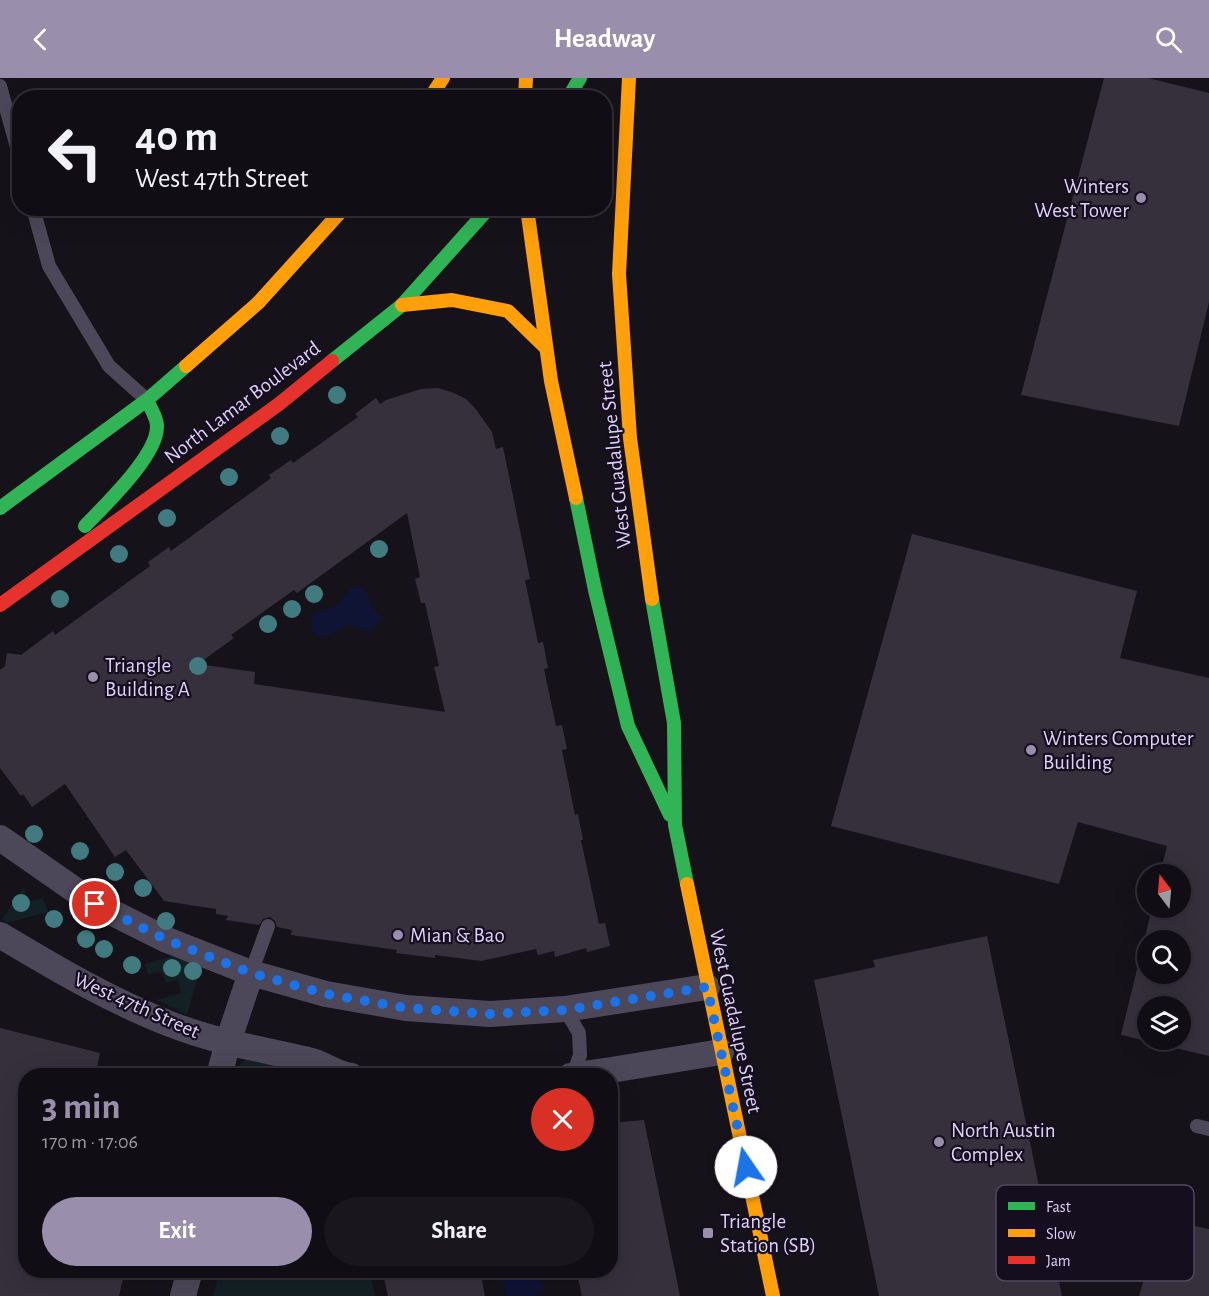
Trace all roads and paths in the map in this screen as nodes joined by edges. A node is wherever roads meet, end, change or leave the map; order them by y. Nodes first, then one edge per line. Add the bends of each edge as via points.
1 (629, 78) edge
2 (0, 86) edge
3 (12, 129) edge
4 (35, 216) edge
5 (337, 216) edge
6 (482, 216) edge
7 (528, 216) edge
8 (402, 305) junction
9 (546, 348) junction
10 (147, 400) junction
11 (0, 508) edge
12 (32, 582) junction
13 (0, 605) edge
14 (675, 825) junction
15 (0, 838) edge
16 (268, 926) dead end
17 (0, 935) edge
18 (251, 973) junction
19 (707, 987) junction
20 (565, 1010) junction
21 (228, 1042) junction
22 (721, 1052) junction
23 (221, 1068) edge
24 (328, 1068) edge
25 (575, 1068) edge
26 (617, 1068) edge
27 (188, 1278) edge
28 (183, 1296) edge
29 (773, 1296) edge

1 - 14 main road, West Guadalupe Street via 619,274 630,438 650,589 674,723
2 - 3 lane
4 - 10 lane via 49,266 109,366
5 - 10 main road via 258,303
6 - 8 main road, North Lamar Boulevard
7 - 9 main road, West Guadalupe Street
8 - 9 main road via 452,300 508,311
8 - 12 main road, North Lamar Boulevard via 279,404
9 - 14 main road, West Guadalupe Street via 592,578 628,726
10 - 11 main road
10 - 12 main road via 157,427 153,447 129,480
12 - 13 main road, North Lamar Boulevard
14 - 19 main road, West Guadalupe Street
15 - 18 street via 95,904 167,940
16 - 18 lane
17 - 21 street, West 47th Street via 109,997 172,1025
18 - 20 street via 326,994 406,1008 490,1014
18 - 21 street
19 - 20 street
19 - 22 main road, West Guadalupe Street
20 - 25 lane via 579,1033 580,1055
21 - 23 street
21 - 24 street, West 47th Street
22 - 26 street
22 - 29 main road, West Guadalupe Street
27 - 28 street

